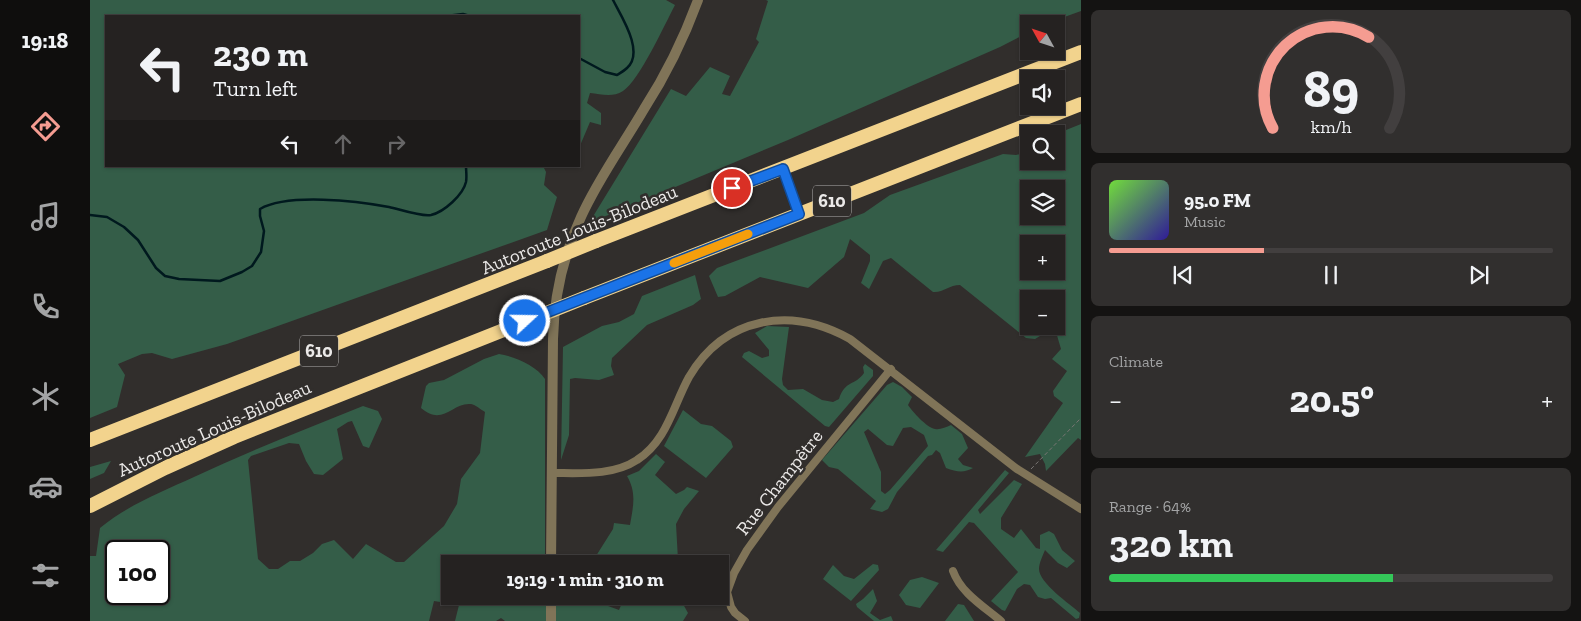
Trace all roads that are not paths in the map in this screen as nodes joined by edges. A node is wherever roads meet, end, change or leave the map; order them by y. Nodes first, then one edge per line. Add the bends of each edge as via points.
1 (698, 0) edge
2 (1081, 52) edge
3 (1081, 104) edge
4 (783, 169) junction
5 (799, 214) junction
6 (890, 369) junction
7 (90, 440) edge
8 (552, 473) junction
9 (90, 506) edge
10 (1081, 508) edge
11 (551, 555) edge
12 (953, 571) dead end
13 (551, 605) edge
14 (551, 621) edge
15 (746, 621) edge
16 (1001, 621) edge

1 - 8 street via 663,76 588,202 565,260 557,292 553,332
2 - 4 highway, Autoroute Louis-Bilodeau / 610
3 - 5 highway, Autoroute Louis-Bilodeau / 610
4 - 5 lane, 610
4 - 7 highway, Autoroute Louis-Bilodeau / 610, bridge
5 - 9 highway, Autoroute Louis-Bilodeau / 610, bridge via 234,437
6 - 8 street via 850,339 818,324 788,320 758,324 734,332 705,355 685,385 662,435 638,460 610,470
6 - 10 street via 1026,475
6 - 15 street, Rue Champêtre via 778,507 734,572 727,592 731,607
8 - 11 street
12 - 16 street via 968,594
13 - 14 street

